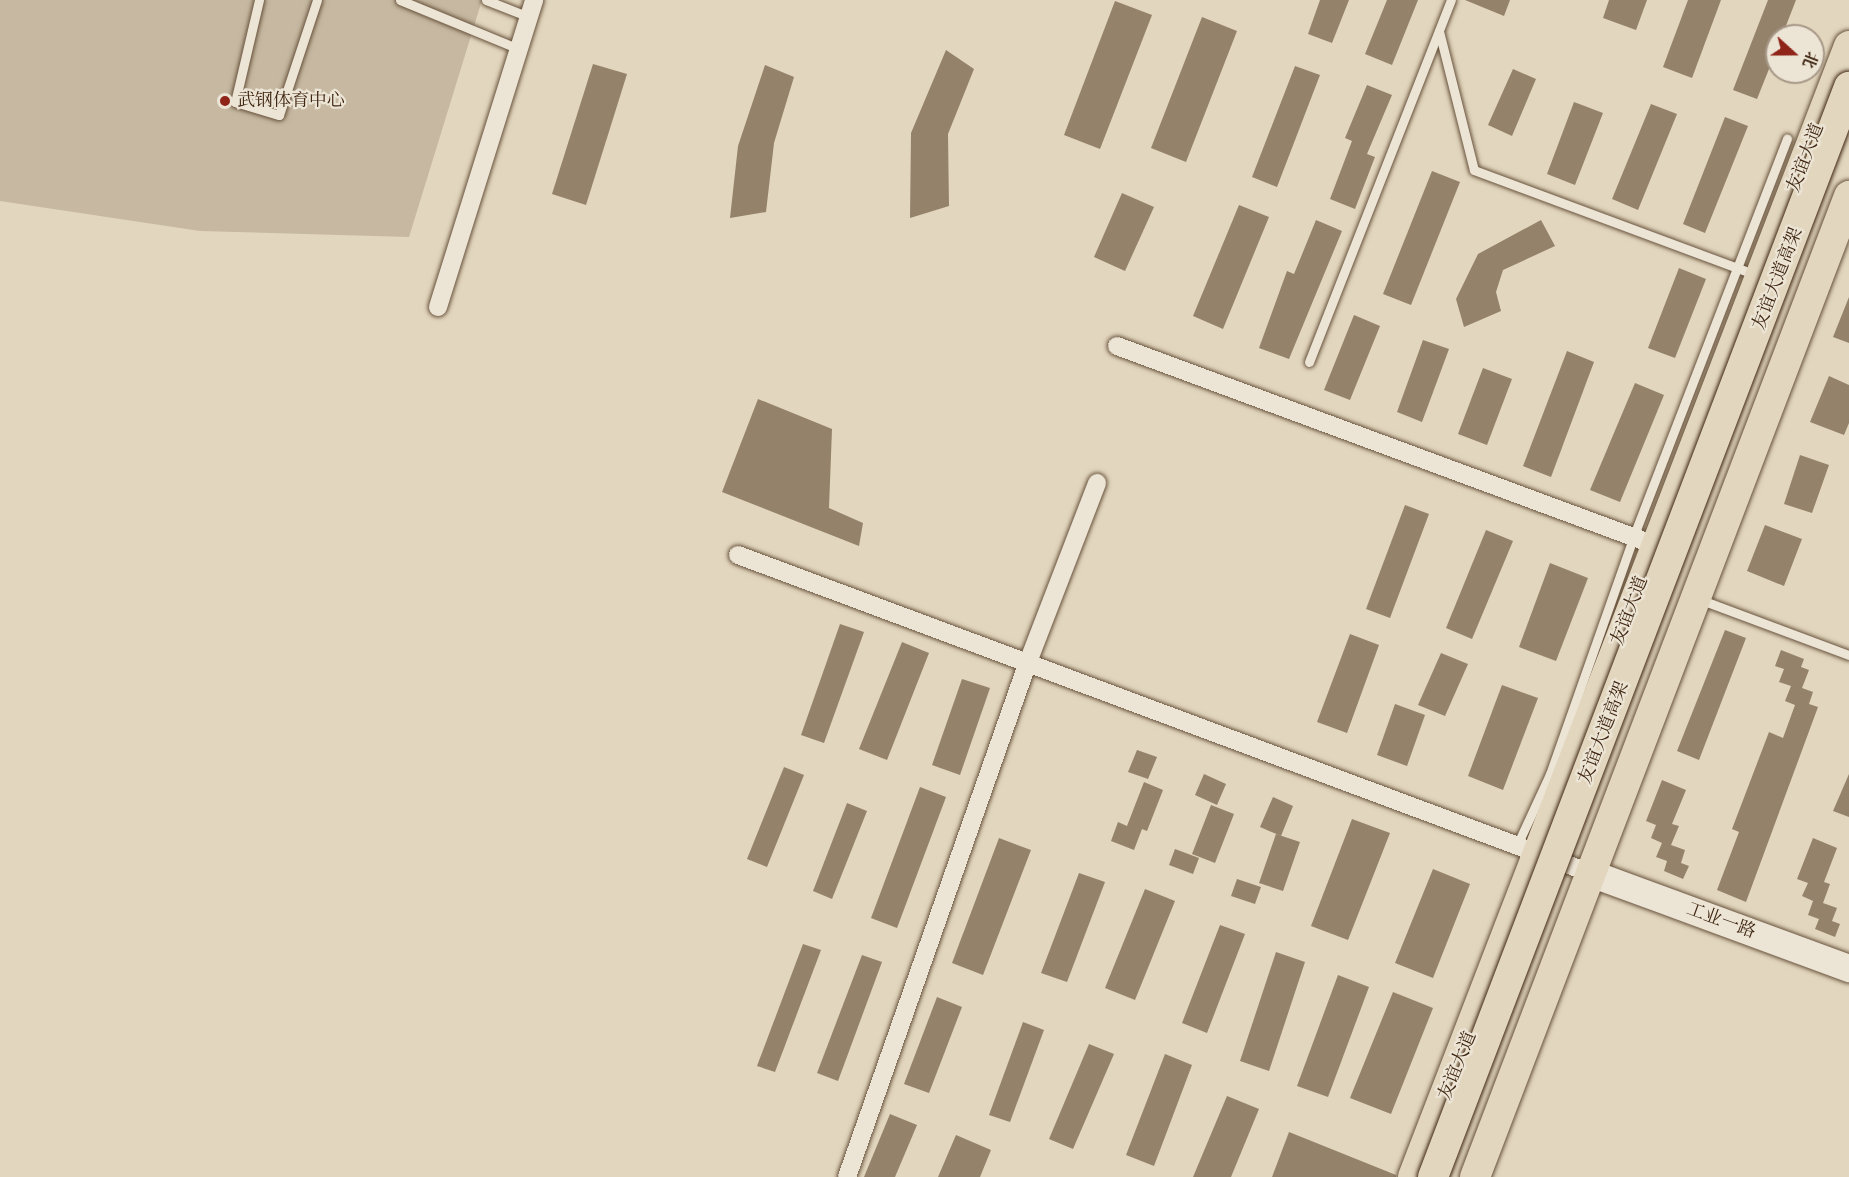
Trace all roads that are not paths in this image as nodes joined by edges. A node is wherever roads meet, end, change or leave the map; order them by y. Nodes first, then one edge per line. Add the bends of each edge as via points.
1 (259, 0) edge
2 (317, 0) edge
3 (400, 0) edge
4 (486, 0) edge
5 (1451, 0) edge
6 (532, 8) edge
7 (1439, 31) junction
8 (1849, 46) edge
9 (519, 49) junction
10 (1849, 87) edge
11 (1849, 129) edge
12 (1787, 139) dead end
13 (1849, 196) edge
14 (1748, 272) junction
15 (438, 307) dead end
16 (1117, 346) dead end
17 (1309, 362) dead end
18 (1097, 483) dead end
19 (1645, 540) junction
20 (738, 555) dead end
21 (1694, 597) junction
22 (1849, 655) edge
23 (1028, 662) junction
24 (1529, 847) junction
25 (1593, 874) junction
26 (1849, 968) edge
27 (847, 1177) edge
28 (1413, 1177) edge
29 (1433, 1177) edge
30 (1454, 1177) edge
31 (1474, 1177) edge

1 - 2 lane via 236,102 279,115
3 - 9 lane
4 - 6 lane
5 - 7 lane
6 - 9 street
7 - 14 lane via 1474,170
7 - 17 lane
8 - 14 main road, 友谊大道
9 - 15 street
10 - 29 main road, 友谊大道高架, bridge
11 - 30 main road, 友谊大道高架
12 - 14 lane
13 - 21 main road
14 - 19 main road, 友谊大道
16 - 19 street
18 - 23 street
19 - 24 main road, 友谊大道
20 - 23 street
21 - 22 lane
21 - 25 main road
23 - 24 street
23 - 27 street
24 - 25 street
24 - 28 main road, 友谊大道
25 - 26 main road, 工业一路
25 - 31 main road

